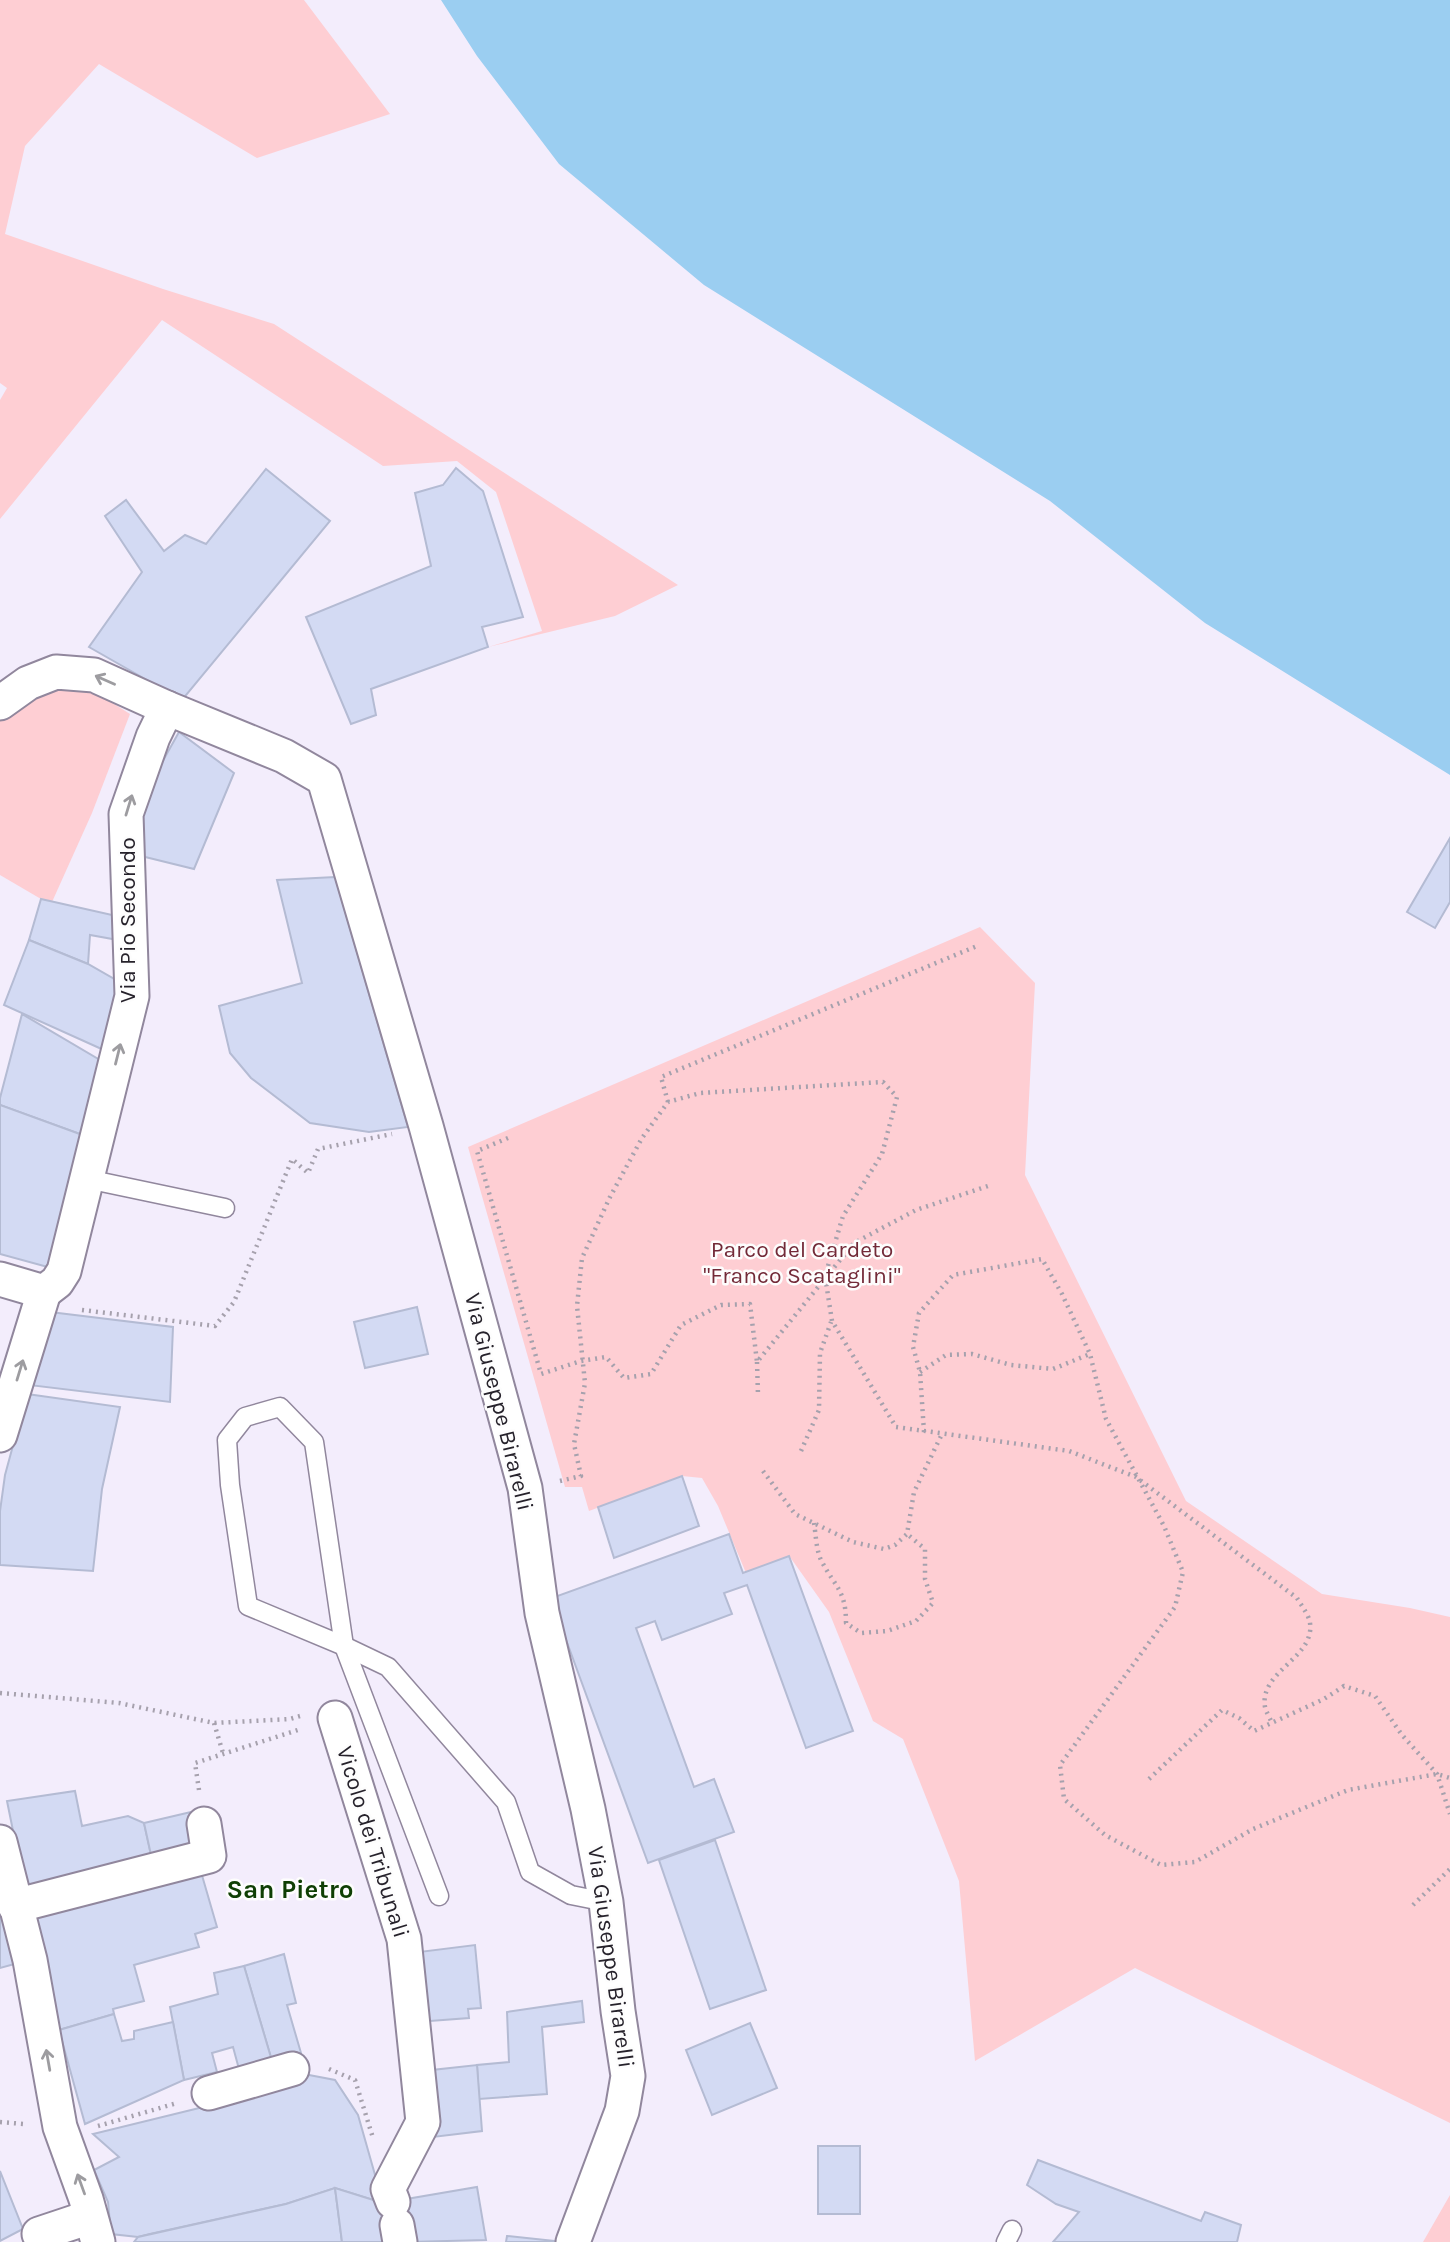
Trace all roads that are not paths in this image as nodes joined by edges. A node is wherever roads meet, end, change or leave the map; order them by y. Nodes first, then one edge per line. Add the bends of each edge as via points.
1 (0, 703) edge
2 (167, 708) junction
3 (87, 1179) junction
4 (225, 1208) dead end
5 (0, 1279) edge
6 (44, 1292) junction
7 (0, 1435) edge
8 (344, 1646) junction
9 (335, 1718) road end
10 (204, 1824) dead end
11 (0, 1842) edge
12 (439, 1896) dead end
13 (606, 1902) junction
14 (15, 1906) junction
15 (292, 2069) road end
16 (209, 2094) road end
17 (394, 2214) edge
18 (94, 2230) edge
19 (39, 2234) dead end
20 (573, 2242) edge

2 -> 1 street, Via Giuseppe Birarelli via 94,675 57,671 28,683
3 -> 2 street, Via Pio Secondo via 132,996 126,814
2 - 13 street, Via Giuseppe Birarelli via 285,756 324,779 525,1488 542,1613
3 - 4 lane
3 - 6 street, Via Pio Secondo via 64,1270
5 - 6 street
7 -> 6 street
8 - 8 lane via 314,1441 280,1407 245,1417 227,1440 229,1485 248,1606
8 - 12 lane
8 - 13 lane via 388,1667 506,1802 530,1872 571,1895
9 - 17 street, Vicolo dei Tribunali via 404,1939 423,2122
10 - 14 street via 209,1856
11 - 14 street
13 - 20 street, Via Giuseppe Birarelli via 628,2076 618,2123
18 -> 14 street via 60,2127 30,1960
15 - 16 street
18 - 19 street

